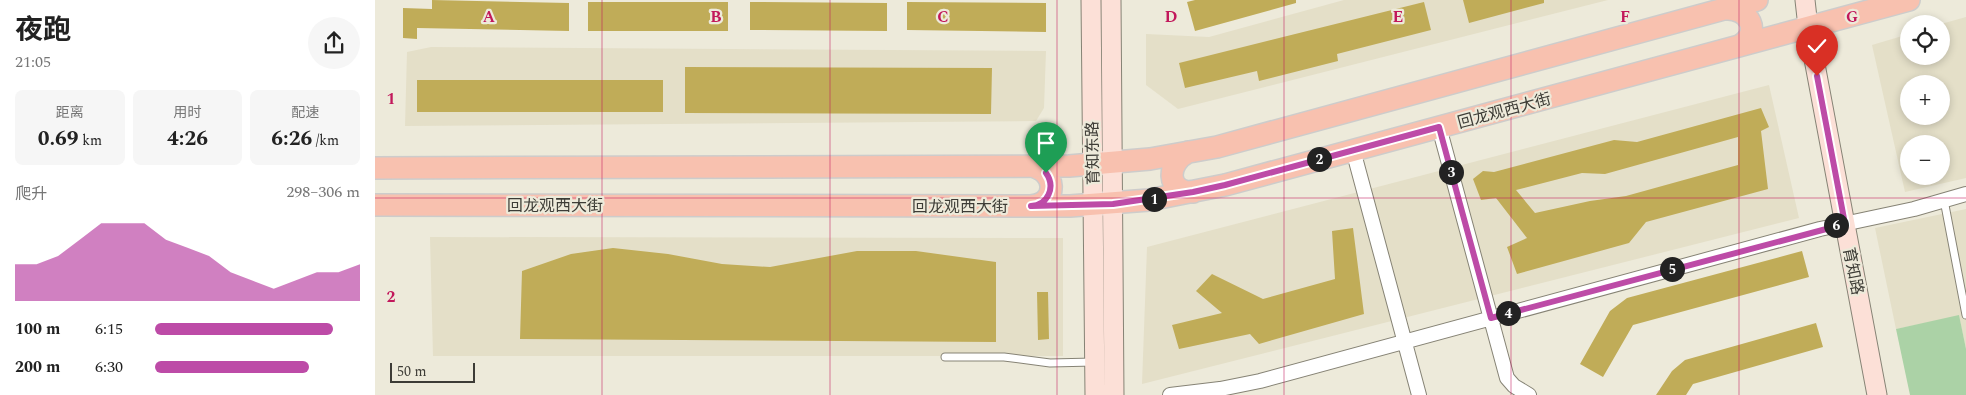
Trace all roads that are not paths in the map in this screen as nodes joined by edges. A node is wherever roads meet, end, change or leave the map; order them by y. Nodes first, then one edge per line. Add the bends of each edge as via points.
1 (1091, 0) edge
2 (1111, 0) edge
3 (1757, 0) edge
4 (1805, 0) edge
5 (1896, 1) edge
6 (1725, 9) junction
7 (1808, 27) junction
8 (1739, 46) junction
9 (1439, 127) junction
10 (1353, 150) junction
11 (1188, 152) junction
12 (1102, 164) junction
13 (1030, 166) junction
14 (375, 168) edge
15 (1193, 192) junction
16 (1966, 194) edge
17 (1943, 200) junction
18 (1103, 204) junction
19 (375, 205) edge
20 (1031, 206) junction
21 (1845, 224) junction
22 (1966, 315) edge
23 (1491, 318) junction
24 (1405, 341) junction
25 (945, 357) dead end
26 (1094, 362) junction
27 (1095, 395) edge
28 (1114, 395) edge
29 (1170, 395) edge
30 (1419, 395) edge
31 (1529, 395) edge
32 (1877, 395) edge

1 - 12 main road, 育知东路
2 - 12 main road, 育知东路
3 - 6 main road
4 - 7 main road, 育知路
5 - 7 main road, 回龙观西大街
6 - 8 main road via 1740,11 1750,20 1749,36
6 - 11 main road via 1217,147
7 - 8 main road, 回龙观西大街
7 - 21 main road, 育知路
8 - 9 main road, 回龙观西大街
9 - 10 main road, 回龙观西大街
9 - 23 street
10 - 15 main road, 回龙观西大街
10 - 24 street
11 - 12 main road
11 - 15 main road via 1176,161 1171,174 1179,188
12 - 13 main road
12 - 18 main road, 育知东路
13 - 14 main road
13 - 20 main road via 1046,173 1051,185 1045,200
15 - 18 main road, 回龙观西大街
16 - 17 street
17 - 21 street
17 - 22 lane
18 - 20 main road, 回龙观西大街
18 - 26 main road, 育知东路
18 - 28 main road, 育知东路
19 - 20 main road, 回龙观西大街
21 - 23 street
21 - 32 main road, 育知路
23 - 24 street
23 - 31 street via 1507,378
24 - 29 street via 1241,385
24 - 30 street
25 - 26 lane
26 - 27 main road, 育知东路

